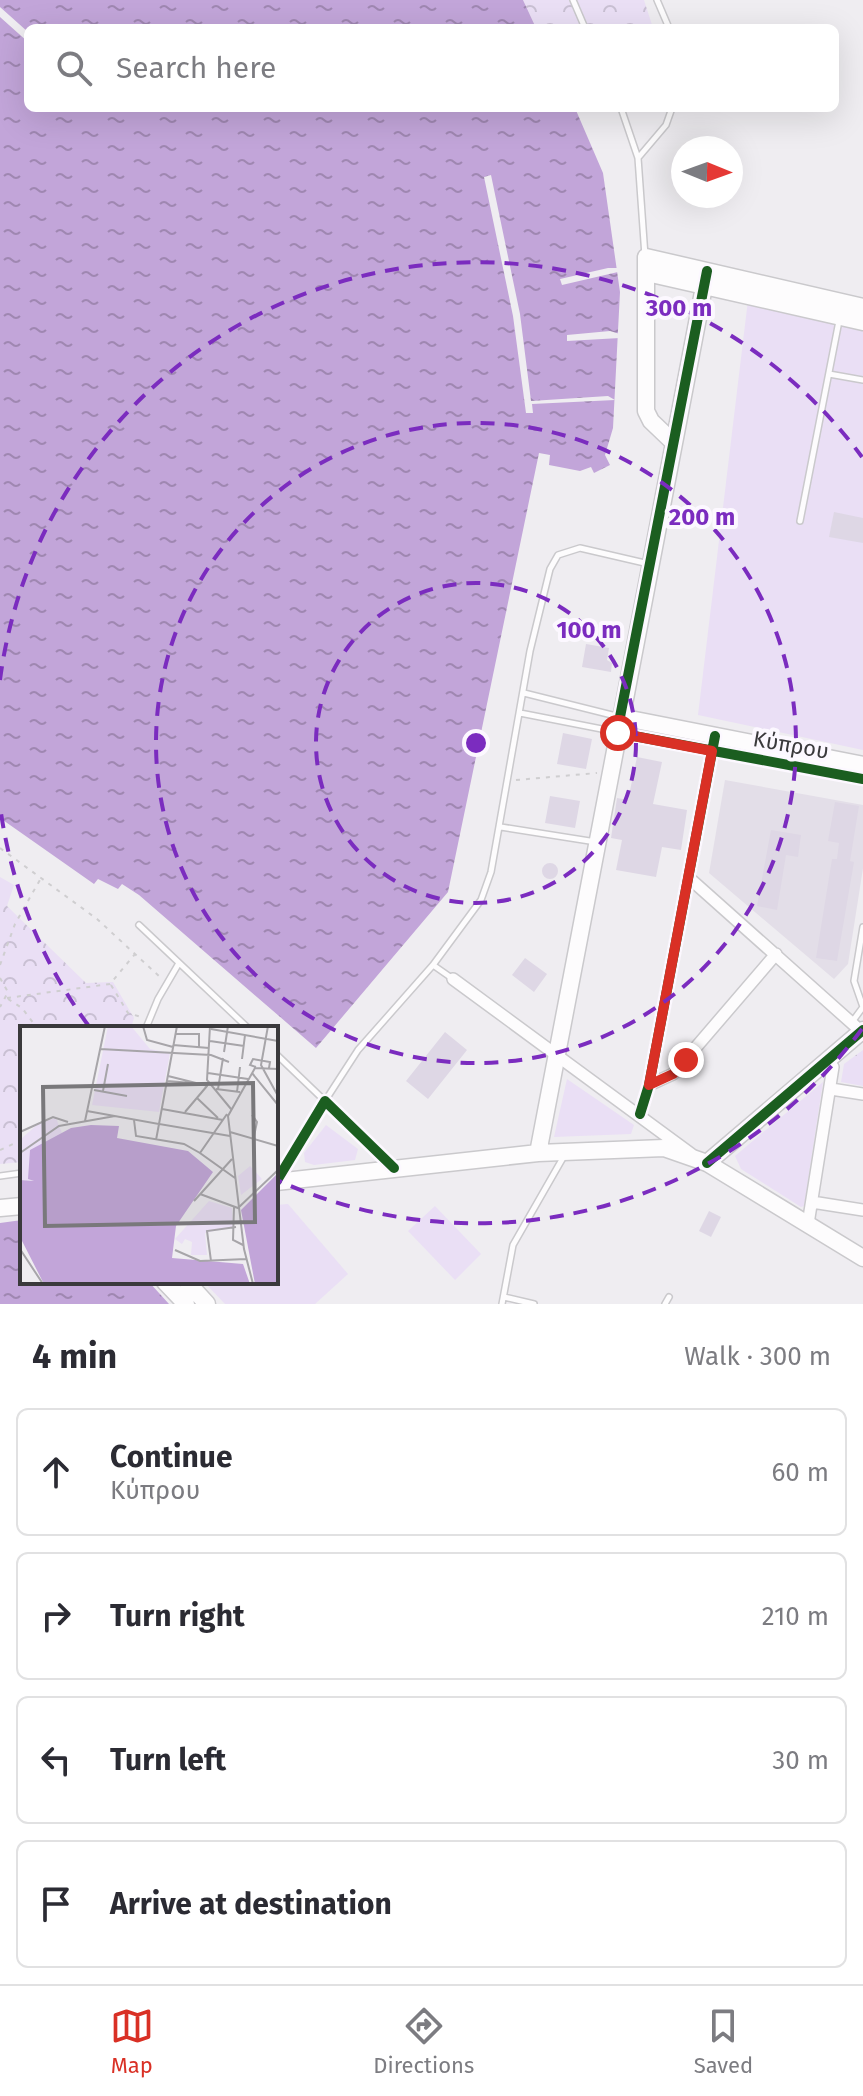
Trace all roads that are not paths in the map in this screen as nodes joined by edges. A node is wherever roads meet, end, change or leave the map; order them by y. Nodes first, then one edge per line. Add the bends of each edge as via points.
1 (573, 0) edge
2 (657, 0) edge
3 (583, 24) edge
4 (667, 24) edge
5 (622, 112) edge
6 (671, 112) edge
7 (638, 158) junction
8 (646, 265) junction
9 (706, 278) junction
10 (863, 307) edge
11 (840, 317) junction
12 (863, 322) edge
13 (829, 374) junction
14 (863, 380) edge
15 (674, 443) junction
16 (800, 521) dead end
17 (650, 564) junction
18 (524, 693) junction
19 (520, 713) junction
20 (619, 725) junction
21 (715, 736) junction
22 (863, 765) edge
23 (501, 827) junction
24 (597, 842) junction
25 (688, 877) junction
26 (139, 925) dead end
27 (863, 927) edge
28 (776, 954) junction
29 (179, 963) junction
30 (433, 965) junction
31 (453, 979) joint
32 (863, 1007) edge
33 (147, 1026) edge
34 (246, 1026) edge
35 (860, 1032) edge
36 (556, 1054) junction
37 (278, 1056) edge
38 (833, 1067) junction
39 (649, 1085) junction
40 (831, 1089) junction
41 (863, 1094) edge
42 (325, 1101) junction
43 (640, 1114) junction
44 (566, 1151) junction
45 (538, 1153) junction
46 (706, 1164) junction
47 (394, 1168) junction
48 (20, 1173) edge
49 (0, 1176) edge
50 (278, 1179) edge
51 (278, 1182) edge
52 (812, 1202) junction
53 (20, 1206) edge
54 (0, 1208) edge
55 (863, 1210) edge
56 (808, 1224) junction
57 (863, 1258) edge
58 (167, 1284) edge
59 (189, 1284) edge
60 (504, 1297) junction
61 (669, 1297) dead end
62 (186, 1304) edge
63 (207, 1304) edge
64 (502, 1304) edge
65 (534, 1304) edge
66 (665, 1304) edge

1 - 3 lane
2 - 4 lane
5 - 7 lane
6 - 7 lane
7 - 8 lane
8 - 9 street
8 - 15 street via 646,411
9 - 10 street
9 - 11 street
9 - 15 street
11 - 12 street
11 - 13 lane
13 - 14 lane
13 - 16 lane
15 - 17 street
17 - 18 lane via 580,548 558,555 543,597
17 - 20 street
18 - 19 lane
18 - 20 lane
19 - 20 lane
19 - 23 lane
20 - 21 street, Κύπρου
20 - 24 street
21 - 22 street, Κύπρου
21 - 25 street
23 - 24 lane
23 - 30 lane via 481,900
24 - 36 street
25 - 28 street
25 - 39 street
26 - 29 lane
27 - 32 lane via 854,981
28 - 35 street
28 - 39 street via 673,1074
29 - 33 lane
29 - 34 lane
30 - 31 lane
30 - 42 lane via 358,1050
31 - 36 street
32 - 35 lane
35 - 38 street
35 - 46 street
36 - 43 street
36 - 45 street
37 - 42 lane
38 - 40 street
38 - 46 street
39 - 43 street
40 - 41 street
40 - 52 street
42 - 47 street
42 - 50 street
43 - 46 street
44 - 45 street
44 - 46 street via 655,1147
44 - 60 lane via 513,1245
45 - 47 street
46 - 56 street
47 - 51 street
48 - 49 lane
52 - 55 street
52 - 56 street
53 - 54 street
56 - 57 street
58 - 62 street
59 - 63 street
60 - 64 lane
60 - 65 lane
61 - 66 lane

